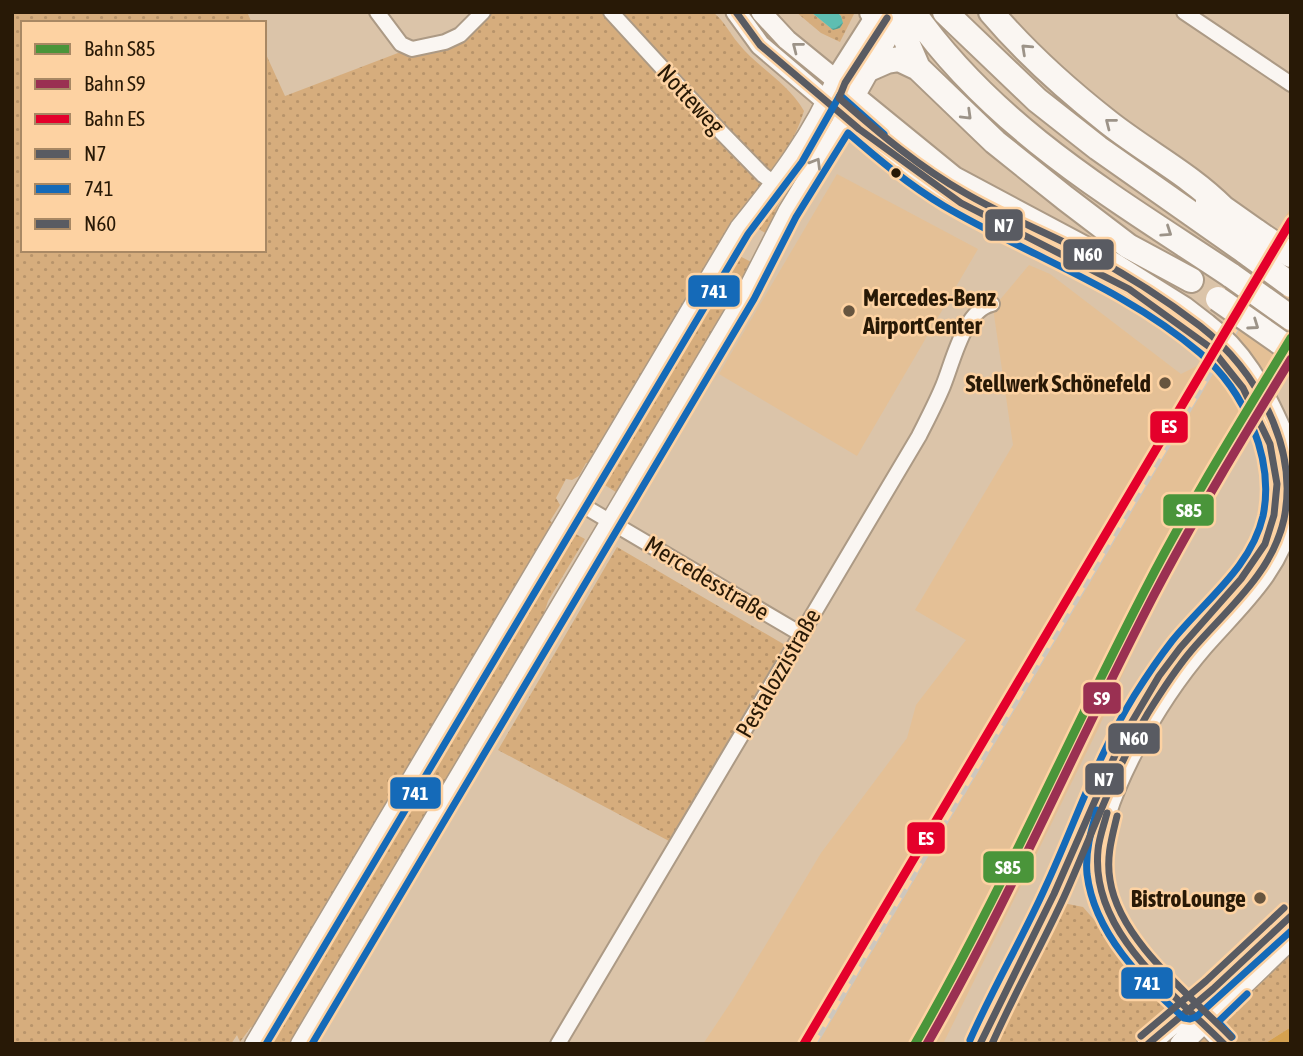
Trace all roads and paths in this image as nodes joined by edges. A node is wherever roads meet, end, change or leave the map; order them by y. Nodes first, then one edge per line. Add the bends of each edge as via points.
1 (377, 12) edge
2 (484, 12) edge
3 (611, 12) edge
4 (736, 12) edge
5 (761, 12) edge
6 (945, 12) edge
7 (990, 12) edge
8 (1184, 12) edge
9 (890, 14) edge
10 (871, 68) junction
11 (918, 68) junction
12 (836, 78) junction
13 (1291, 84) edge
14 (855, 94) junction
15 (827, 101) junction
16 (845, 117) junction
17 (1098, 148) junction
18 (1069, 167) junction
19 (774, 183) junction
20 (1223, 208) junction
21 (1251, 242) junction
22 (1291, 255) edge
23 (1191, 281) junction
24 (1291, 285) edge
25 (992, 304) dead end
26 (1291, 318) edge
27 (1203, 331) junction
28 (1291, 350) edge
29 (1275, 436) junction
30 (1291, 466) edge
31 (577, 502) junction
32 (1291, 515) edge
33 (610, 520) junction
34 (801, 634) junction
35 (1291, 916) edge
36 (1291, 938) edge
37 (1196, 1015) junction
38 (254, 1044) edge
39 (300, 1044) edge
40 (558, 1044) edge
41 (980, 1044) edge
42 (1149, 1044) edge
43 (1181, 1044) edge
44 (1224, 1044) edge

1 - 2 street via 401,44 412,49 460,35
3 - 19 street, Notteweg
4 - 15 main road via 761,45
12 -> 5 main road
6 - 17 highway via 1037,100
20 -> 7 highway via 1109,122
8 - 13 street
9 - 10 main road
9 - 11 highway
9 - 12 main road
9 - 18 highway via 937,47 1014,124
10 - 11 highway via 899,59
10 - 14 main road
11 -> 23 highway via 995,142 1065,198 1128,246
12 - 14 main road
12 - 15 street
14 - 16 main road
14 - 27 main road via 955,177 1105,257 1185,307
15 - 16 main road
15 - 19 street
16 - 27 main road via 961,203
33 -> 16 street
17 - 20 highway via 1122,152
17 - 21 highway
18 - 23 highway
18 -> 26 highway, bridge
19 - 31 street via 739,228
20 - 21 highway
21 - 22 highway, bridge
21 - 24 highway, bridge
23 -> 28 highway, bridge
25 - 34 street, Pestalozzistraße via 971,320 919,436
27 - 29 main road, bridge via 1230,344 1246,362 1258,381
29 - 30 main road
29 - 41 main road via 1277,484 1265,544 1159,676 1128,727 1054,894
31 - 33 street, Mercedesstraße
31 - 38 street
32 - 37 main road via 1282,547 1266,573 1202,648 1153,716 1120,780 1098,844 1097,873 1113,924 1157,978
33 - 34 street, Mercedesstraße
33 - 39 street
34 - 40 street, Pestalozzistraße
35 - 37 main road
36 - 37 main road
37 - 42 main road
37 - 43 main road
37 - 44 street

